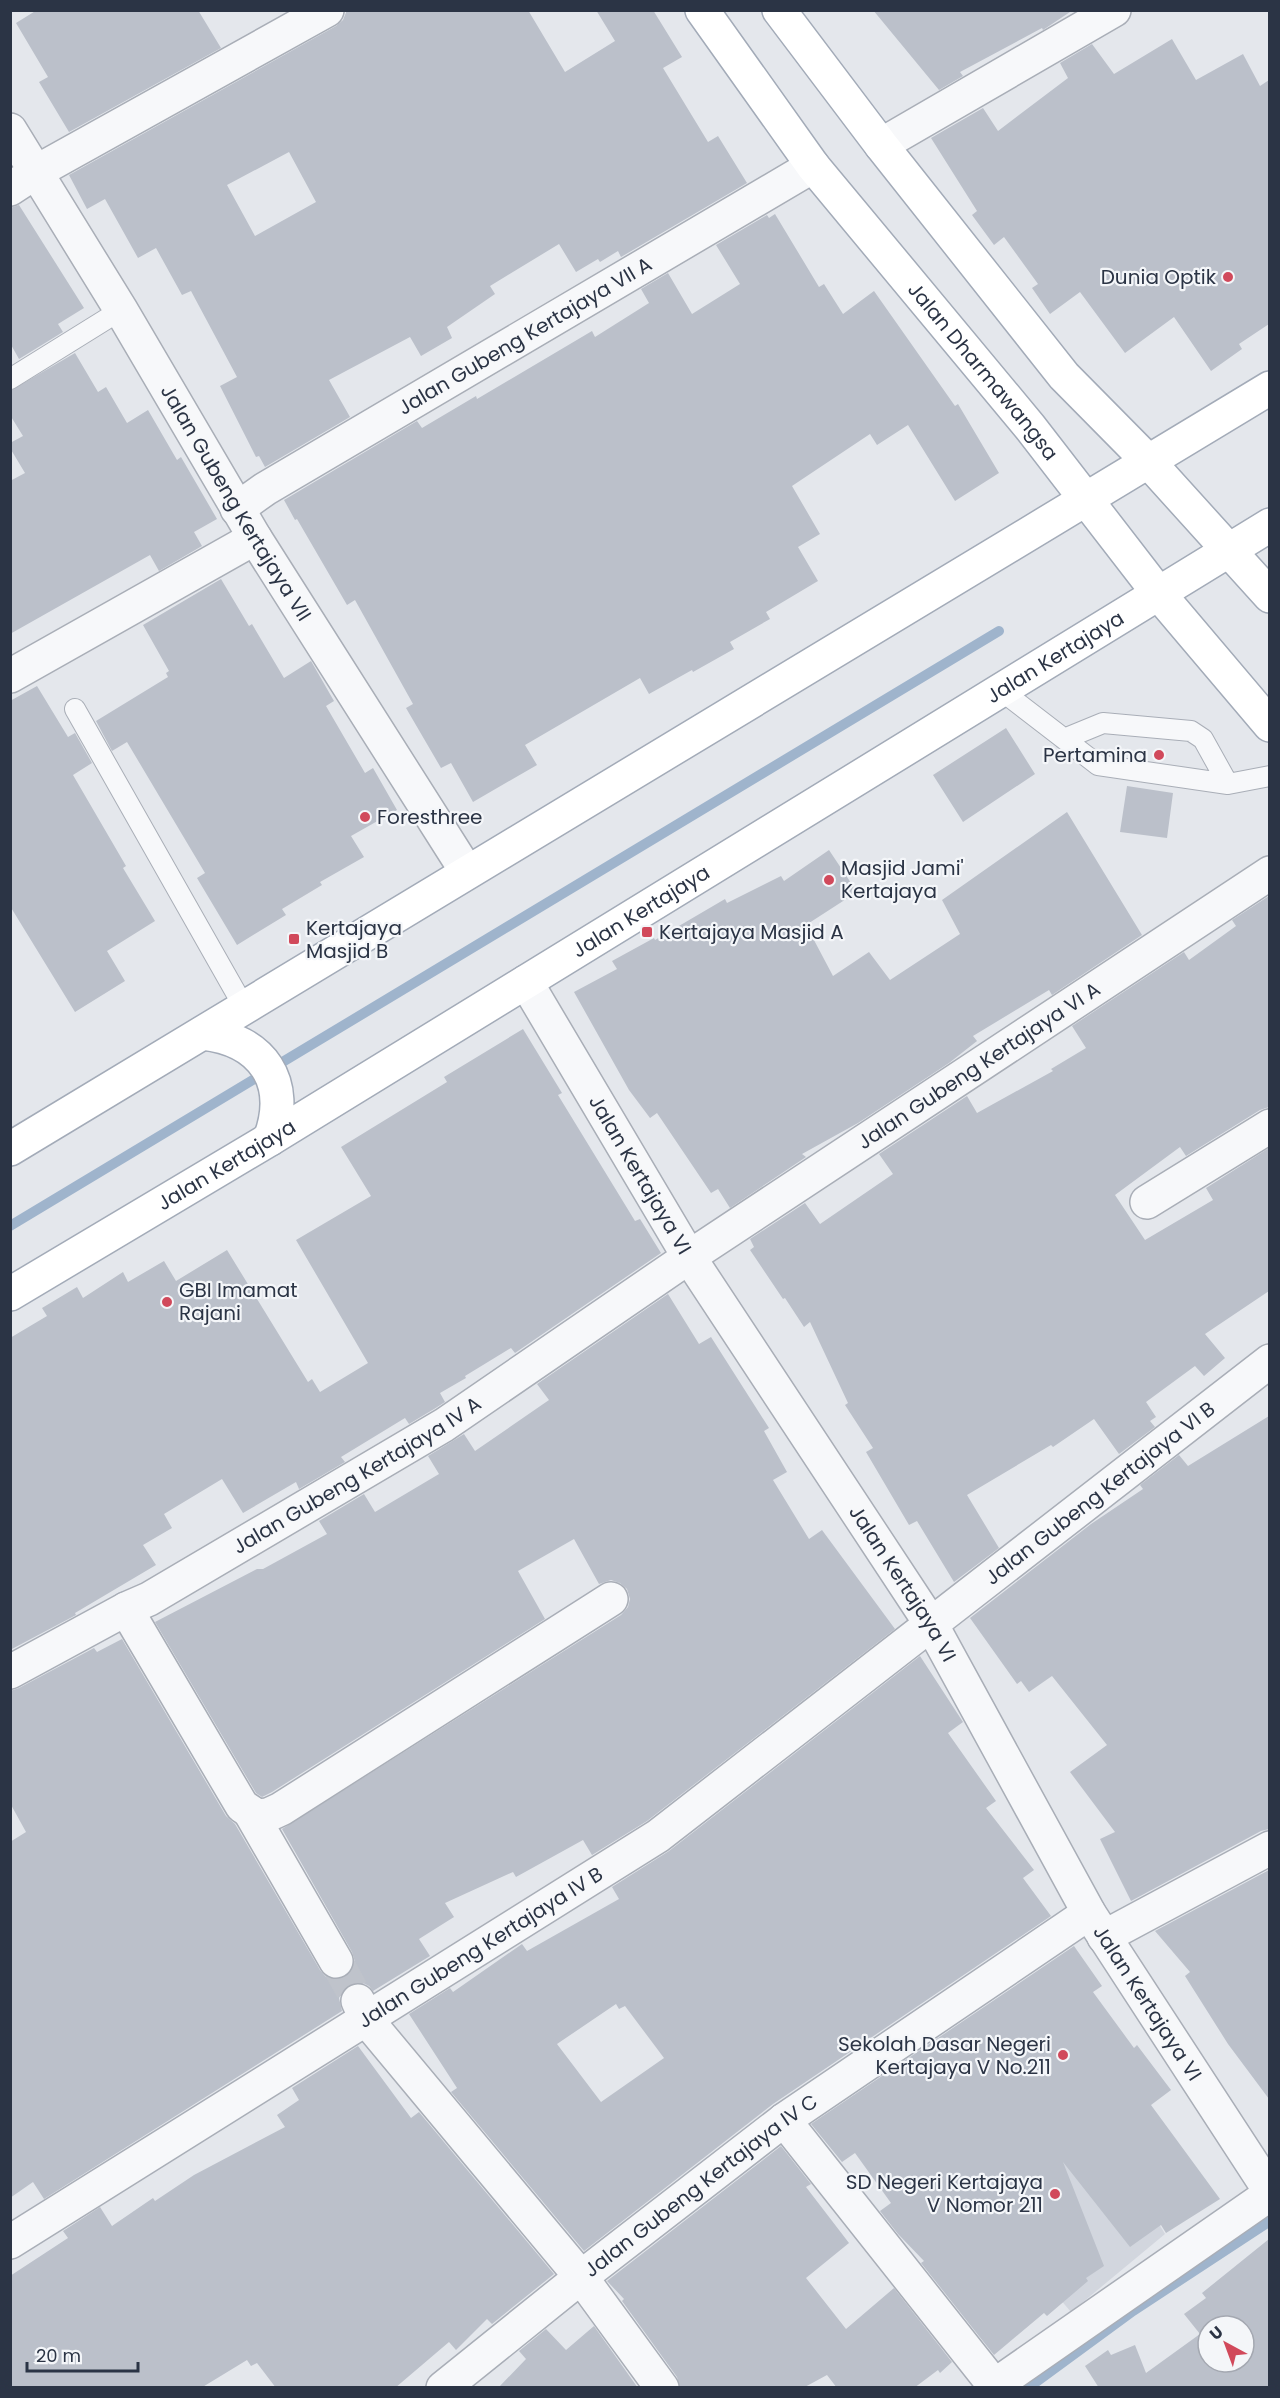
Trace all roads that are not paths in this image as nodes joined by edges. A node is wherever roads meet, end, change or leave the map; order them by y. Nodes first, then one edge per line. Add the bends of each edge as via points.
1 (327, 10) edge
2 (702, 10) edge
3 (779, 10) edge
4 (1114, 10) edge
5 (10, 130) edge
6 (881, 145) junction
7 (813, 166) junction
8 (23, 180) edge
9 (121, 310) junction
10 (10, 379) edge
11 (1269, 388) edge
12 (1148, 461) junction
13 (1086, 498) junction
14 (237, 509) junction
15 (1269, 525) edge
16 (255, 538) junction
17 (1228, 550) junction
18 (1159, 594) junction
19 (1269, 596) edge
20 (11, 675) edge
21 (1002, 691) junction
22 (75, 709) dead end
23 (1269, 725) edge
24 (1064, 739) junction
25 (1269, 776) edge
26 (1228, 784) junction
27 (467, 872) junction
28 (1269, 873) edge
29 (526, 982) junction
30 (244, 1007) junction
31 (203, 1033) junction
32 (1269, 1126) edge
33 (270, 1139) junction
34 (10, 1149) edge
35 (1147, 1202) dead end
36 (688, 1257) junction
37 (10, 1294) edge
38 (1269, 1361) edge
39 (611, 1599) dead end
40 (126, 1609) junction
41 (931, 1624) junction
42 (10, 1671) edge
43 (250, 1812) junction
44 (1269, 1848) edge
45 (1096, 1925) junction
46 (336, 1961) tunnel mouth
47 (362, 2010) junction
48 (784, 2120) junction
49 (1269, 2192) edge
50 (10, 2242) edge
51 (581, 2277) junction
52 (993, 2386) edge
53 (443, 2388) edge
54 (662, 2388) edge

1 - 8 street
2 - 7 main road, Jalan Dharmawangsa
3 - 6 main road
4 - 6 street
5 - 8 street, Jalan Gubeng Kertajaya VII
6 - 12 main road via 1064,376
7 - 13 main road, Jalan Dharmawangsa
7 - 14 street, Jalan Gubeng Kertajaya VII A
8 - 9 street, Jalan Gubeng Kertajaya VII
9 - 10 lane
9 - 14 street, Jalan Gubeng Kertajaya VII
11 - 12 main road
12 - 13 main road
12 - 17 main road
13 - 18 main road, Jalan Dharmawangsa
13 - 27 main road
14 - 16 street, Jalan Gubeng Kertajaya VII
15 - 17 main road, Jalan Kertajaya
16 - 20 street
16 - 27 street, Jalan Gubeng Kertajaya VII
17 - 18 main road, Jalan Kertajaya
17 - 19 main road
18 - 21 main road, Jalan Kertajaya
18 - 23 main road, Jalan Dharmawangsa
21 - 24 lane
21 - 29 main road, Jalan Kertajaya
22 - 30 lane
24 - 26 lane via 1098,765
24 - 26 lane via 1103,723 1191,730 1203,739
25 - 26 lane
27 - 30 main road
28 - 36 street, Jalan Gubeng Kertajaya VI A
29 - 33 main road, Jalan Kertajaya
29 - 36 street, Jalan Kertajaya VI
30 - 31 main road
31 - 33 main road via 239,1041 267,1066 278,1102 277,1121
31 - 34 main road
32 - 35 street
33 - 37 main road, Jalan Kertajaya
36 - 40 street, Jalan Gubeng Kertajaya IV A via 444,1425
36 - 41 street, Jalan Kertajaya VI
38 - 41 street, Jalan Gubeng Kertajaya VI B
39 - 43 street via 281,1809 268,1815
40 - 42 street, Jalan Gubeng Kertajaya IV A
40 - 43 street via 239,1800
41 - 45 street, Jalan Kertajaya VI
41 - 47 street, Jalan Gubeng Kertajaya IV B via 658,1836
43 - 46 street
44 - 45 street, Jalan Gubeng Kertajaya IV C
45 - 48 street, Jalan Gubeng Kertajaya IV C
45 - 49 street, Jalan Kertajaya VI
47 - 50 street, Jalan Gubeng Kertajaya IV B
47 - 51 street
48 - 51 street, Jalan Gubeng Kertajaya IV C
48 - 52 street
49 - 52 street
51 - 53 street, Jalan Gubeng Kertajaya IV C
51 - 54 street

